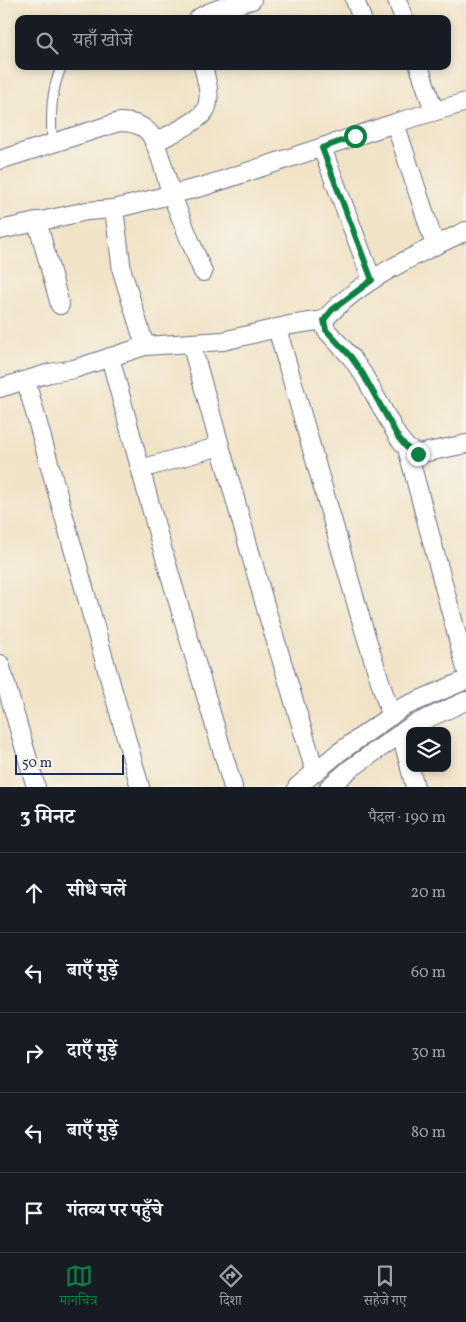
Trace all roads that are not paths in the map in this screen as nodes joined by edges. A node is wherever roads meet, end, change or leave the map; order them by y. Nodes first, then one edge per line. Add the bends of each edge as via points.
1 (252, 0) edge
2 (355, 0) edge
3 (397, 0) edge
4 (203, 15) edge
5 (361, 15) edge
6 (403, 15) edge
7 (61, 70) edge
8 (204, 70) edge
9 (420, 70) edge
10 (466, 103) edge
11 (434, 111) junction
12 (395, 123) junction
13 (52, 143) junction
14 (154, 143) junction
15 (322, 148) junction
16 (0, 160) edge
17 (172, 195) junction
18 (114, 208) junction
19 (37, 221) junction
20 (0, 230) edge
21 (466, 231) edge
22 (435, 245) junction
23 (202, 272) dead end
24 (372, 280) junction
25 (60, 305) dead end
26 (324, 320) junction
27 (277, 328) junction
28 (191, 343) junction
29 (145, 346) junction
30 (110, 357) junction
31 (26, 381) junction
32 (0, 388) edge
33 (466, 444) edge
34 (220, 446) junction
35 (407, 448) junction
36 (141, 469) junction
37 (0, 664) edge
38 (466, 669) edge
39 (466, 680) edge
40 (466, 701) edge
41 (391, 716) junction
42 (402, 734) junction
43 (406, 750) edge
44 (316, 771) junction
45 (411, 772) edge
46 (330, 786) edge
47 (36, 787) edge
48 (140, 787) edge
49 (233, 787) edge
50 (296, 787) edge
51 (415, 787) edge

1 - 4 street
2 - 5 street
3 - 6 street
7 - 13 lane via 51,112
8 - 14 street via 208,98 200,117
9 - 11 street
10 - 11 street
11 - 12 street
12 - 15 street
12 - 22 street
13 - 14 street via 119,122 142,127
13 - 16 street
14 - 17 street
15 - 17 street
15 - 24 street
17 - 18 street
17 - 23 street
18 - 19 street
18 - 29 street via 122,271
19 - 20 street
19 - 25 street
21 - 22 street
22 - 24 street
24 - 26 street via 332,310
26 - 27 street
26 - 35 street via 326,330 355,363
27 - 28 street via 223,341
27 - 41 street
28 - 29 street
28 - 34 street
29 - 30 street
30 - 31 street
30 - 36 street
31 - 32 street
31 - 48 street
33 - 35 street via 418,454
34 - 36 street
34 - 44 street
35 - 38 street
36 - 49 street
37 - 47 street
39 - 41 street
40 - 42 street
41 - 44 street
42 - 43 street
42 - 46 street
44 - 50 street
45 - 51 street

